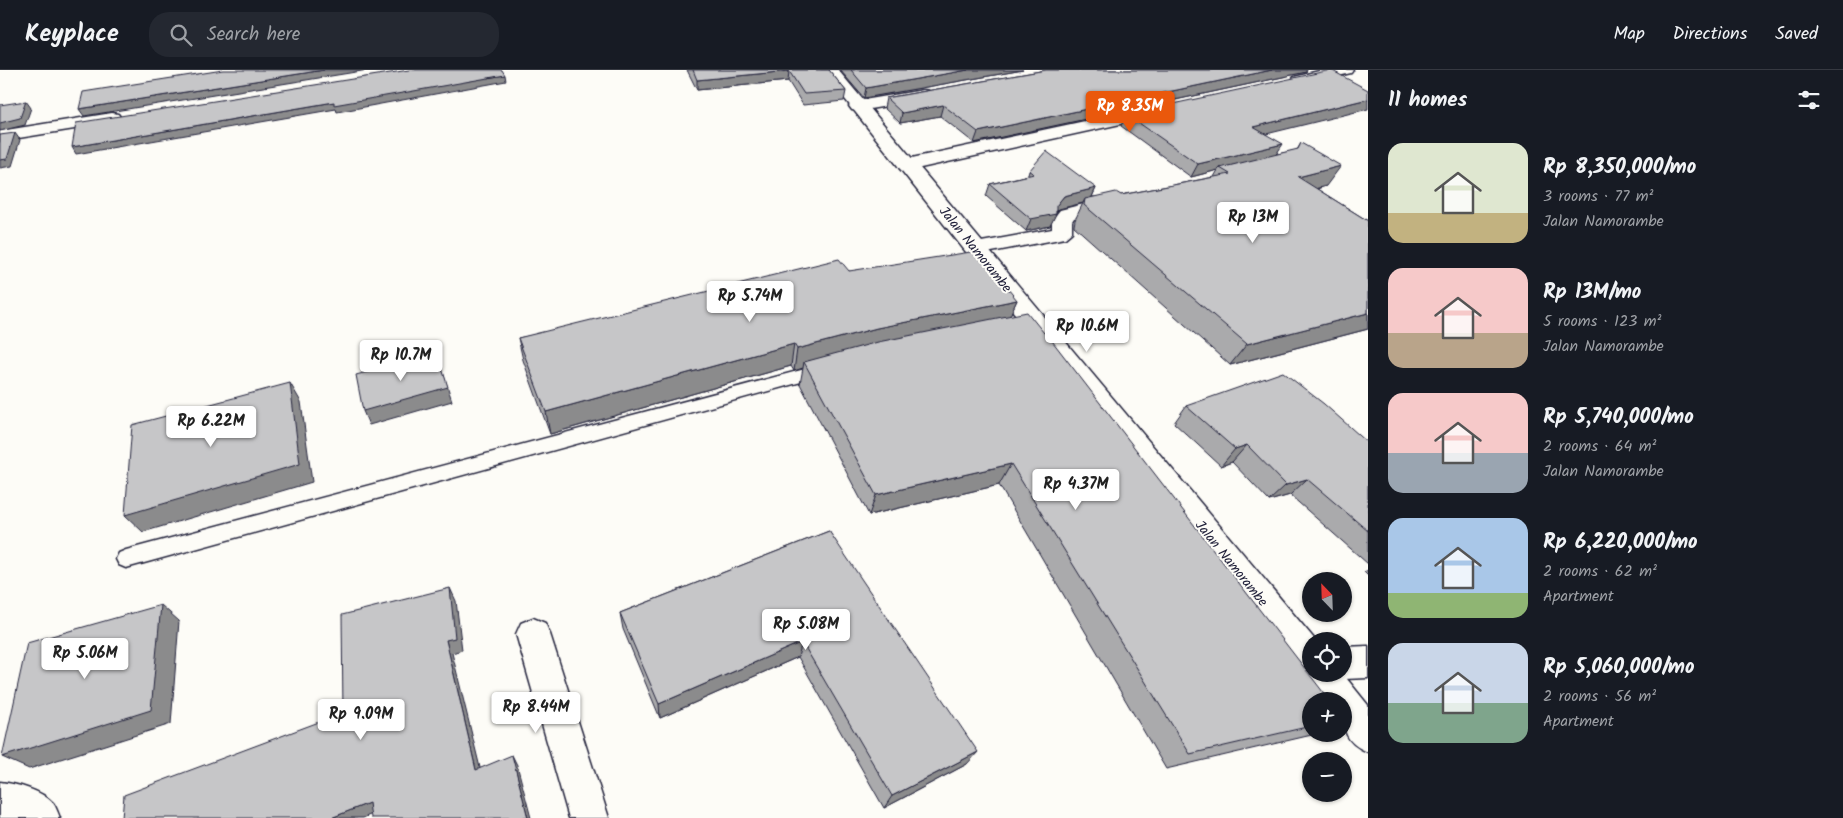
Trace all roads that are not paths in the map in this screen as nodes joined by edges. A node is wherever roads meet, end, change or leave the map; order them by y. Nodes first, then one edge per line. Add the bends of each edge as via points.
1 (830, 70) edge
2 (1345, 70) edge
3 (1287, 83) edge
4 (942, 91) edge
5 (858, 106) junction
6 (1180, 106) edge
7 (127, 115) edge
8 (0, 136) edge
9 (907, 165) junction
10 (1134, 198) edge
11 (976, 249) junction
12 (844, 365) edge
13 (126, 559) dead end
14 (533, 634) dead end
15 (1302, 650) edge
16 (1352, 662) edge
17 (1368, 662) edge
18 (1327, 682) edge
19 (1335, 692) edge
20 (1352, 714) edge
21 (1368, 734) edge
22 (0, 801) edge
23 (40, 818) edge
24 (589, 818) edge

1 - 5 street, Jalan Namorambe
2 - 3 street
4 - 5 street
5 - 9 street, Jalan Namorambe
6 - 9 street
7 - 8 street
9 - 11 street, Jalan Namorambe
10 - 11 street via 1067,214 1063,216 1062,232 1058,234
11 - 15 street, Jalan Namorambe via 1028,325
12 - 13 lane
14 - 24 street
16 - 17 street
18 - 19 street
20 - 21 street
22 - 23 street via 30,808

